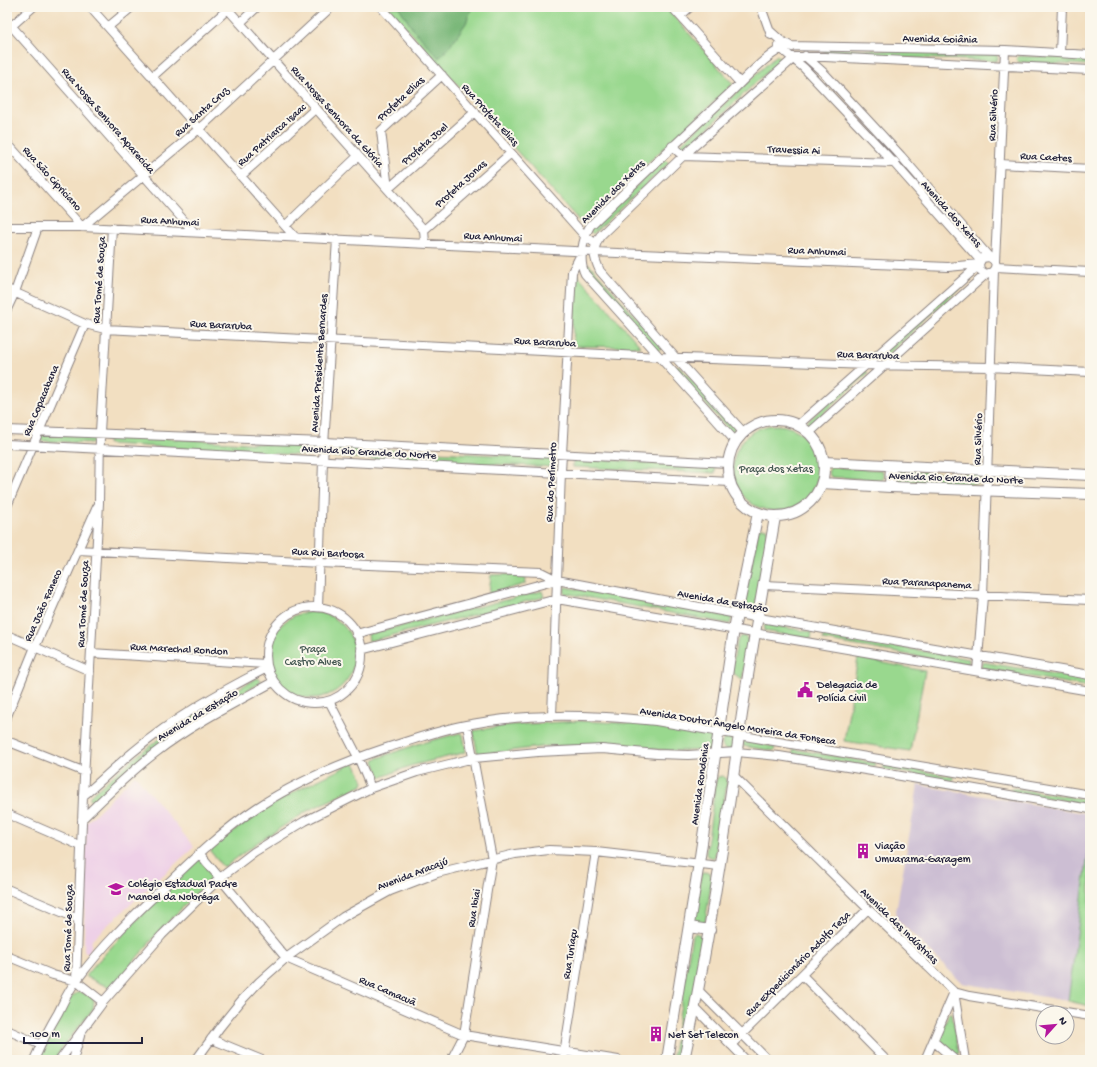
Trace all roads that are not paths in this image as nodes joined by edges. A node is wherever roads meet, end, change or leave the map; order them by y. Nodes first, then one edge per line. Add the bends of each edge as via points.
1 (33, 7) edge
2 (90, 7) edge
3 (132, 7) edge
4 (257, 7) edge
5 (331, 7) edge
6 (381, 7) edge
7 (672, 7) edge
8 (690, 7) edge
9 (761, 7) edge
10 (1062, 7) edge
11 (227, 8) edge
12 (680, 16) junction
13 (240, 23) junction
14 (8, 26) edge
15 (108, 28) junction
16 (770, 31) junction
17 (789, 46) junction
18 (780, 48) junction
19 (1005, 50) junction
20 (1060, 53) junction
21 (1090, 55) edge
22 (806, 56) junction
23 (825, 57) junction
24 (793, 58) junction
25 (273, 60) junction
26 (1006, 66) junction
27 (1090, 70) edge
28 (824, 73) junction
29 (442, 75) junction
30 (152, 77) junction
31 (740, 83) junction
32 (316, 108) junction
33 (475, 112) junction
34 (199, 129) junction
35 (7, 143) edge
36 (672, 146) junction
37 (511, 152) junction
38 (358, 156) junction
39 (683, 156) junction
40 (901, 156) junction
41 (894, 164) junction
42 (1000, 164) junction
43 (1090, 169) edge
44 (144, 176) junction
45 (241, 176) junction
46 (388, 189) junction
47 (285, 226) junction
48 (7, 227) edge
49 (38, 227) junction
50 (82, 227) junction
51 (112, 228) junction
52 (424, 230) junction
53 (194, 232) junction
54 (584, 235) junction
55 (295, 237) junction
56 (337, 239) junction
57 (425, 244) junction
58 (596, 244) junction
59 (583, 252) junction
60 (594, 252) junction
61 (979, 263) junction
62 (993, 264) junction
63 (1090, 272) edge
64 (986, 274) junction
65 (11, 291) edge
66 (7, 309) edge
67 (84, 324) junction
68 (105, 330) junction
69 (331, 340) junction
70 (568, 353) junction
71 (660, 357) junction
72 (675, 357) junction
73 (866, 365) junction
74 (884, 365) junction
75 (990, 367) junction
76 (1090, 372) edge
77 (798, 426) junction
78 (7, 430) edge
79 (38, 431) junction
80 (100, 432) junction
81 (744, 432) junction
82 (809, 433) junction
83 (324, 442) junction
84 (736, 442) junction
85 (7, 444) edge
86 (32, 445) junction
87 (99, 449) junction
88 (562, 454) junction
89 (323, 461) junction
90 (824, 462) junction
91 (728, 463) junction
92 (891, 466) junction
93 (987, 471) junction
94 (561, 472) junction
95 (1090, 475) edge
96 (730, 482) junction
97 (822, 484) junction
98 (890, 487) junction
99 (987, 490) junction
100 (1090, 494) edge
101 (99, 503) junction
102 (7, 506) edge
103 (758, 513) junction
104 (775, 517) junction
105 (78, 550) junction
106 (96, 550) junction
107 (320, 563) junction
108 (557, 580) junction
109 (764, 585) junction
110 (983, 596) junction
111 (557, 599) junction
112 (1090, 600) edge
113 (318, 607) junction
114 (737, 614) junction
115 (758, 618) junction
116 (734, 629) junction
117 (756, 632) junction
118 (356, 634) junction
119 (7, 636) edge
120 (35, 647) junction
121 (362, 650) junction
122 (91, 654) junction
123 (979, 655) junction
124 (267, 666) junction
125 (90, 671) junction
126 (977, 671) junction
127 (1090, 675) edge
128 (273, 682) junction
129 (1090, 691) edge
130 (329, 701) junction
131 (7, 716) edge
132 (552, 716) junction
133 (467, 725) junction
134 (718, 731) junction
135 (739, 734) junction
136 (7, 741) edge
137 (737, 752) junction
138 (716, 753) junction
139 (358, 757) junction
140 (474, 758) junction
141 (880, 760) junction
142 (84, 772) junction
143 (878, 772) junction
144 (968, 775) junction
145 (734, 776) junction
146 (371, 788) junction
147 (966, 788) junction
148 (1090, 795) edge
149 (83, 796) junction
150 (1090, 809) edge
151 (7, 814) edge
152 (82, 819) junction
153 (81, 846) junction
154 (596, 852) junction
155 (199, 853) junction
156 (492, 859) junction
157 (699, 863) junction
158 (719, 866) junction
159 (220, 878) junction
160 (7, 889) edge
161 (868, 909) junction
162 (78, 919) junction
163 (689, 927) junction
164 (710, 930) junction
165 (7, 956) edge
166 (286, 958) junction
167 (802, 975) junction
168 (76, 981) junction
169 (699, 991) junction
170 (954, 992) junction
171 (103, 1002) junction
172 (695, 1008) junction
173 (1090, 1016) edge
174 (7, 1030) edge
175 (82, 1030) junction
176 (742, 1034) junction
177 (464, 1035) junction
178 (211, 1038) junction
179 (933, 1041) junction
180 (41, 1045) junction
181 (731, 1045) junction
182 (564, 1056) edge
183 (34, 1060) edge
184 (60, 1060) edge
185 (74, 1060) edge
186 (196, 1060) edge
187 (262, 1060) edge
188 (451, 1060) edge
189 (618, 1060) edge
190 (667, 1060) edge
191 (684, 1060) edge
192 (746, 1060) edge
193 (768, 1060) edge
194 (886, 1060) edge
195 (925, 1060) edge
196 (955, 1060) edge
197 (965, 1060) edge

1 - 14 street
2 - 15 street
3 - 15 street
4 - 13 street
5 - 25 street, Rua Santa Cruz
6 - 29 street, Rua Profeta Elias
7 - 12 street
8 - 12 street
9 - 16 street
10 - 20 street
11 - 13 street, Rua Nossa Senhora da Glória
11 - 30 street
12 - 31 street
13 - 25 street, Rua Nossa Senhora da Glória
14 - 44 street, Rua Nossa Senhora Aparecida
15 - 30 street
16 - 17 street
16 - 18 street
17 - 18 street, Avenida dos Xetas
17 - 19 street, Avenida Goiânia
17 - 22 street, Avenida dos Xetas
18 - 24 street, Avenida dos Xetas
18 - 31 street, Avenida dos Xetas
19 - 20 street, Avenida Goiânia
19 - 26 street, Rua Silvério
20 - 21 street, Avenida Goiânia
22 - 23 street
22 - 24 street
22 - 28 street, Avenida dos Xetas
23 - 26 street
23 - 28 street
24 - 39 street
24 - 41 street, Avenida dos Xetas
25 - 32 street, Rua Nossa Senhora da Glória
25 - 34 street, Rua Santa Cruz
26 - 27 street
26 - 42 street, Rua Silvério
28 - 40 street, Avenida dos Xetas
29 - 33 street, Rua Profeta Elias
29 - 46 street, Profeta Elias via 381,131
30 - 34 street
31 - 36 street, Avenida dos Xetas
32 - 38 street, Rua Nossa Senhora da Glória
32 - 45 street, Rua Patriarca Isaac
33 - 37 street, Rua Profeta Elias
33 - 46 street, Profeta Joel
34 - 44 street, Rua Santa Cruz
34 - 45 street
35 - 50 street, Rua São Cipriciano
36 - 39 street
36 - 54 street, Avenida dos Xetas via 590,226
37 - 52 street, Profeta Jonas
37 - 54 street, Rua Profeta Elias
38 - 46 street, Rua Nossa Senhora da Glória
38 - 47 street
39 - 41 street, Travessia Ai
39 - 58 street via 600,236
40 - 41 street
40 - 62 street, Avenida dos Xetas
41 - 61 street, Avenida dos Xetas
42 - 43 street, Rua Caetes
42 - 62 street, Rua Silvério
44 - 50 street, Rua Santa Cruz
44 - 53 street, Rua Nossa Senhora Aparecida
45 - 47 street
46 - 52 street, Rua Nossa Senhora da Glória
47 - 55 street
48 - 49 street, Rua Anhumai
49 - 50 street, Rua Anhumai
49 - 65 street
50 - 51 street, Rua Anhumai
51 - 53 street, Rua Anhumai
51 - 68 street, Rua Tomé de Souza
52 - 57 street
53 - 55 street, Rua Anhumai
54 - 58 street, Rua Profeta Elias
54 - 59 street, Avenida dos Xetas
55 - 56 street, Rua Anhumai
56 - 57 street, Rua Anhumai
56 - 69 street, Avenida Presidente Bernardes
57 - 59 street, Rua Anhumai
58 - 60 street
59 - 60 street, Rua Anhumai
59 - 70 street, Rua do Perímetro via 572,272
59 - 71 street, Avenida dos Xetas via 581,263 585,274
60 - 61 street, Rua Anhumai via 948,267
60 - 72 street via 600,271
61 - 62 street via 982,258
61 - 64 street, Avenida dos Xetas via 980,270
61 - 73 street
62 - 63 street
62 - 64 street via 989,274
62 - 75 street, Rua Silvério
64 - 74 street
65 - 66 street
65 - 67 street, Rua Bararuba
67 - 68 street, Rua Bararuba
67 - 79 street, Rua Copacabana
68 - 69 street, Rua Bararuba
68 - 80 street, Rua Tomé de Souza
69 - 70 street, Rua Bararuba
69 - 83 street, Avenida Presidente Bernardes
70 - 71 street, Rua Bararuba
70 - 88 street, Rua do Perímetro
71 - 72 street, Rua Bararuba
71 - 84 street, Avenida dos Xetas
72 - 73 street, Rua Bararuba
72 - 81 street
73 - 74 street, Rua Bararuba
73 - 77 street
74 - 75 street, Rua Bararuba
74 - 82 street
75 - 76 street, Rua Bararuba
75 - 93 street, Rua Silvério
77 - 81 main road via 770,420
77 - 82 main road
78 - 79 street, Avenida Rio Grande do Norte
79 - 80 street, Avenida Rio Grande do Norte
79 - 86 street, Rua Copacabana
80 - 83 street, Avenida Rio Grande do Norte
80 - 87 street, Rua Tomé de Souza
81 - 84 main road
82 - 90 main road via 821,451
83 - 88 street, Avenida Rio Grande do Norte
83 - 89 street, Avenida Presidente Bernardes
84 - 91 main road
85 - 86 street, Avenida Rio Grande do Norte
86 - 87 street, Avenida Rio Grande do Norte
86 - 102 street, Rua Copacabana
87 - 89 street, Avenida Rio Grande do Norte
87 - 101 street, Rua Tomé de Souza
88 - 91 street, Avenida Rio Grande do Norte
88 - 94 street, Rua do Perímetro
89 - 94 street, Avenida Rio Grande do Norte
89 - 107 street, Avenida Presidente Bernardes
90 - 92 main road, Avenida Rio Grande do Norte
90 - 97 main road
91 - 96 main road
92 - 93 main road, Avenida Rio Grande do Norte
92 - 98 main road
93 - 95 main road, Avenida Rio Grande do Norte
93 - 99 street, Rua Silvério
94 - 96 street, Avenida Rio Grande do Norte
94 - 108 street, Rua do Perímetro
96 - 103 main road via 743,504
97 - 98 main road, Avenida Rio Grande do Norte
97 - 104 main road via 814,499 800,510
98 - 99 main road, Avenida Rio Grande do Norte
99 - 100 main road, Avenida Rio Grande do Norte
99 - 110 street, Rua Silvério
101 - 105 street, Rua João Faneco
101 - 106 street, Rua Tomé de Souza
103 - 104 main road
103 - 114 main road, Avenida Rondônia
104 - 109 main road
105 - 106 street, Rua Rui Barbosa
105 - 120 street, Rua João Faneco
106 - 107 street, Rua Rui Barbosa
106 - 122 street, Rua Tomé de Souza
107 - 108 street, Rua Rui Barbosa via 541,572
107 - 113 street, Avenida Presidente Bernardes
108 - 111 street, Rua do Perímetro
108 - 114 street, Avenida da Estação
108 - 118 street, Avenida da Estação
109 - 110 street, Rua Paranapanema
109 - 115 main road
110 - 112 street, Rua Paranapanema
110 - 123 street, Rua Silvério
111 - 116 street
111 - 121 street
111 - 132 street, Rua do Perímetro
113 - 118 street via 340,615 347,620
113 - 124 street via 294,611 275,626 267,644
114 - 115 street, Avenida da Estação
114 - 116 main road, Avenida Rondônia
115 - 117 main road
115 - 123 street, Avenida da Estação
116 - 117 street
116 - 134 main road, Avenida Rondônia
117 - 126 street
117 - 135 main road
118 - 121 street
119 - 120 street
120 - 125 street
120 - 131 street, Rua João Faneco
121 - 130 street via 360,669 356,677 345,692
122 - 124 street, Rua Marechal Rondon
122 - 125 street, Rua Tomé de Souza
123 - 126 street, Rua Silvério
123 - 127 street, Avenida da Estação
124 - 128 street
124 - 149 street, Avenida da Estação via 166,728
125 - 142 street, Rua Tomé de Souza
126 - 129 street
128 - 130 street via 284,693 298,701
128 - 152 street, Avenida da Estação via 195,726 156,752
130 - 139 street
132 - 133 street, Avenida Doutor Ângelo Moreira da Fonseca
132 - 134 street, Avenida Doutor Ângelo Moreira da Fonseca via 606,716 656,720
133 - 139 street, Avenida Doutor Ângelo Moreira da Fonseca via 436,732
133 - 140 street, Rua Ibiai
134 - 135 street, Avenida Doutor Ângelo Moreira da Fonseca
134 - 138 main road, Avenida Rondônia
135 - 137 main road
135 - 141 street, Avenida Doutor Ângelo Moreira da Fonseca
136 - 142 street
137 - 138 street
137 - 143 street
137 - 145 main road
138 - 140 street via 656,754 602,749
138 - 157 main road, Avenida Rondônia
139 - 146 street
139 - 155 street, Avenida Doutor Ângelo Moreira da Fonseca via 285,791 236,822
140 - 146 street via 417,772
140 - 156 street, Rua Ibiai
141 - 143 street
141 - 144 street, Avenida Doutor Ângelo Moreira da Fonseca
142 - 149 street, Rua Tomé de Souza
143 - 147 street
144 - 147 street
144 - 148 street, Avenida Doutor Ângelo Moreira da Fonseca
145 - 158 main road
145 - 161 street, Avenida das Indústrias
146 - 159 street via 304,821 254,852
147 - 150 street
149 - 152 street, Rua Tomé de Souza
151 - 153 street
152 - 153 street, Rua Tomé de Souza
153 - 162 street, Rua Tomé de Souza
154 - 156 street, Avenida Aracajú via 549,850
154 - 157 street, Avenida Aracajú
154 - 182 street, Rua Turiaçu
155 - 159 street, Rua Camacuã
155 - 168 street, Avenida Doutor Ângelo Moreira da Fonseca via 130,919
156 - 166 street, Avenida Aracajú via 437,873 390,891 343,917
156 - 177 street, Rua Ibiai
157 - 158 street, Avenida Aracajú
157 - 163 main road, Avenida Rondônia
158 - 164 main road
159 - 166 street, Rua Camacuã
159 - 171 street via 162,935
160 - 162 street
161 - 167 street, Rua Expedicionário Adolfo Teza
161 - 170 street, Avenida das Indústrias
162 - 168 street, Rua Tomé de Souza
163 - 164 main road
163 - 190 main road, Avenida Rondônia
164 - 169 main road
165 - 168 street via 53,975
166 - 177 street, Rua Camacuã
166 - 178 street, Avenida Aracajú via 250,991
167 - 176 street, Rua Expedicionário Adolfo Teza
167 - 194 street
168 - 171 street
168 - 180 street, Avenida Doutor Ângelo Moreira da Fonseca
169 - 172 main road
169 - 176 street
170 - 173 street
170 - 179 street
170 - 197 street
171 - 175 street
172 - 181 street
172 - 191 main road
174 - 180 street
175 - 184 street
175 - 185 street
176 - 181 street, Rua Expedicionário Adolfo Teza
176 - 193 street
177 - 182 street, Rua Camacuã
177 - 188 street, Rua Ibiai
178 - 186 street, Avenida Aracajú
178 - 187 street
179 - 195 street
179 - 196 street
180 - 183 street, Avenida Doutor Ângelo Moreira da Fonseca
181 - 192 street
182 - 189 street, Rua Camacuã

